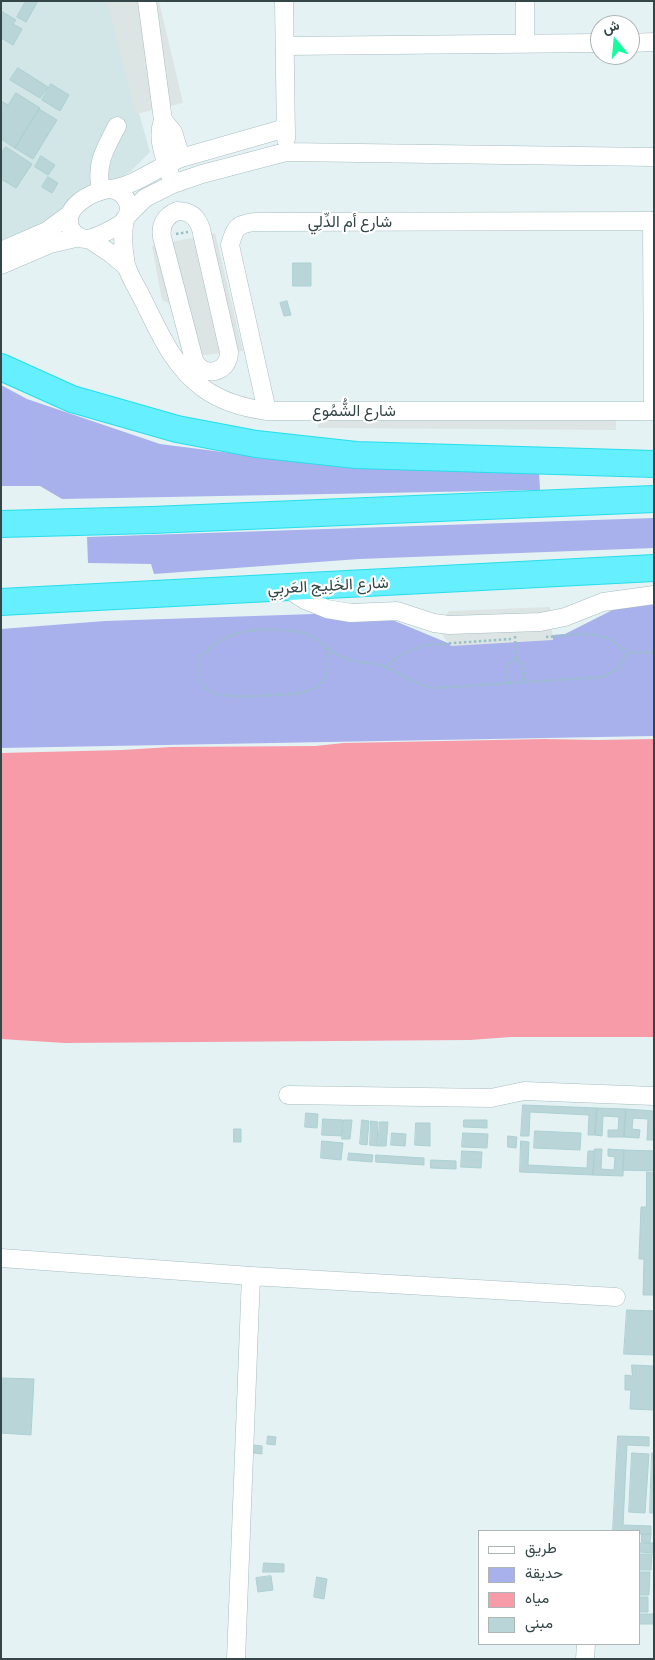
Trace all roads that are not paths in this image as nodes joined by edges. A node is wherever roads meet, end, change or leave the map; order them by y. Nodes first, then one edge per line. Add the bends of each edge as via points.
1 (147, 1) edge
2 (284, 1) edge
3 (525, 1) edge
4 (654, 42) edge
5 (590, 43) edge
6 (640, 43) edge
7 (525, 44) junction
8 (285, 46) junction
9 (117, 126) dead end
10 (286, 128) junction
11 (210, 150) junction
12 (286, 152) junction
13 (654, 157) edge
14 (174, 161) junction
15 (217, 170) junction
16 (173, 184) junction
17 (106, 190) junction
18 (70, 214) junction
19 (127, 217) junction
20 (653, 221) edge
21 (84, 238) junction
22 (1, 251) edge
23 (1, 265) edge
24 (127, 267) junction
25 (183, 318) junction
26 (161, 334) junction
27 (1, 367) edge
28 (212, 372) junction
29 (201, 387) junction
30 (267, 411) junction
31 (653, 411) edge
32 (654, 464) edge
33 (654, 499) edge
34 (1, 524) edge
35 (654, 568) edge
36 (286, 588) junction
37 (654, 595) edge
38 (1, 602) edge
39 (288, 1095) dead end
40 (654, 1096) edge
41 (1, 1258) edge
42 (251, 1276) junction
43 (616, 1297) dead end
44 (586, 1645) edge
45 (236, 1659) edge
46 (584, 1659) edge

1 - 14 street via 163,120 173,132
2 - 8 street
3 - 7 street
4 - 6 street
5 - 7 street
7 - 8 street
8 - 10 street
9 - 17 street via 100,160 98,173
10 - 11 street
10 - 12 street
11 - 14 street
11 - 15 street via 210,161
12 - 13 street
12 - 15 street
14 - 16 street
14 - 17 street via 135,182
15 - 16 street
16 - 19 street via 145,198
17 - 18 street via 78,203
17 - 19 street via 120,193 127,200
18 - 21 street via 70,228
18 - 22 street via 47,231
19 - 21 street via 118,226
19 - 24 street, شارع الشُّمُوع via 123,242
20 - 30 street, شارع أم الدِّلِي via 242,224 234,231 230,245
20 - 31 street
21 - 23 street via 50,244
21 - 24 street, شارع الشُّمُوع via 104,248
24 - 26 street, شارع الشُّمُوع
25 - 26 street
25 - 28 street via 196,364
25 - 28 street via 162,237 163,221 177,211 193,215 201,229 228,352 225,366
26 - 29 street, شارع الشُّمُوع via 178,363
27 - 32 highway via 72,399 177,430 256,444 356,455
28 - 29 street
29 - 30 street, شارع الشُّمُوع via 226,401
30 - 31 street, شارع الشُّمُوع
33 - 34 highway
35 - 36 highway, شارع الخَلِيج العَربِي
36 - 37 street via 304,600 339,612 396,611 449,626 515,631 603,602
36 - 38 highway, شارع الخَلِيج العَربِي
39 - 40 street via 491,1098 524,1091
41 - 42 street
42 - 43 street
42 - 45 street
44 - 46 street

